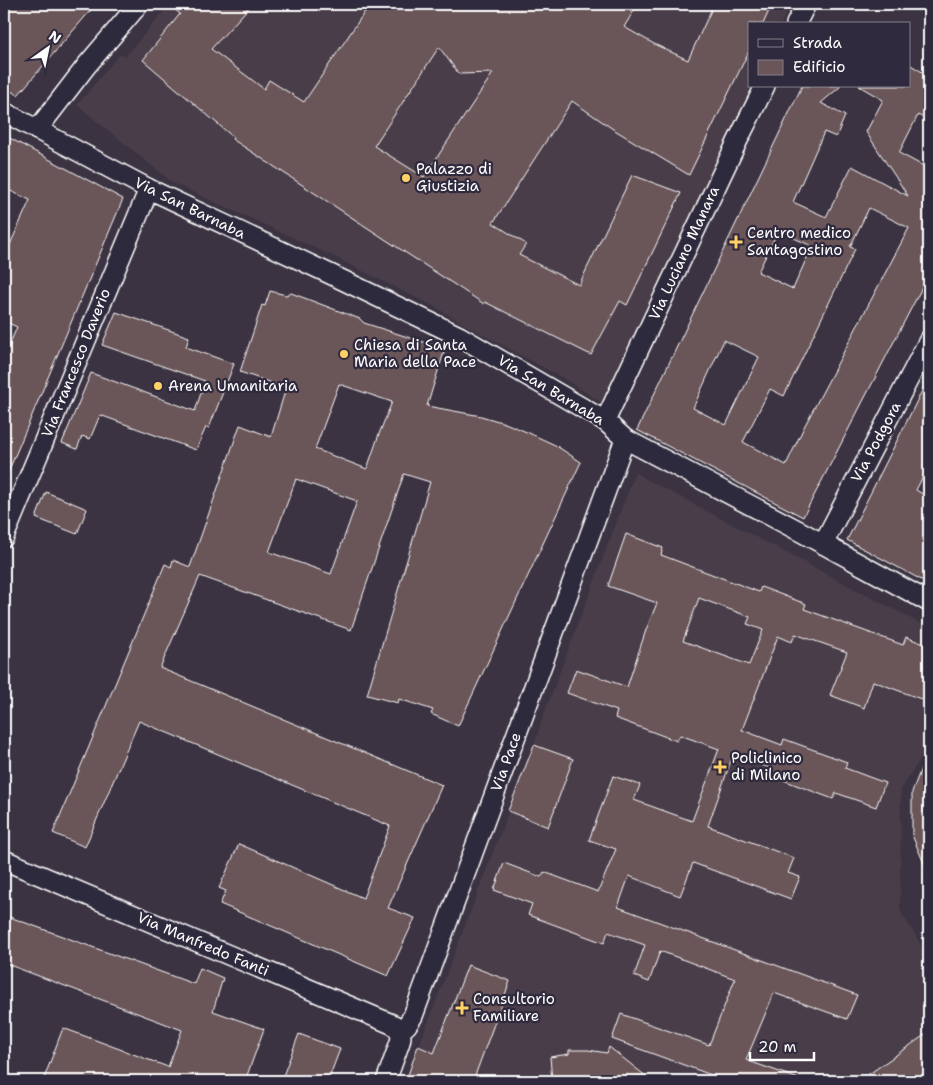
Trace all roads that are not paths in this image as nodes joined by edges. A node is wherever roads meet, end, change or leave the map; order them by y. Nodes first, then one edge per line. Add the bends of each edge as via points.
1 (139, 4) edge
2 (806, 4) edge
3 (797, 22) edge
4 (764, 88) edge
5 (4, 112) edge
6 (37, 130) junction
7 (149, 189) junction
8 (929, 340) edge
9 (605, 421) junction
10 (625, 439) junction
11 (4, 537) edge
12 (823, 544) junction
13 (929, 602) edge
14 (4, 860) edge
15 (400, 1031) junction
16 (386, 1081) edge

1 - 6 street
2 - 3 street
4 - 9 street, Via Luciano Manara
5 - 6 street, Via San Barnaba
6 - 7 street, Via San Barnaba
7 - 9 street, Via San Barnaba via 459,336
7 - 11 street, Via Francesco Daverio
8 - 12 street, Via Podgora
9 - 10 street, Via San Barnaba
10 - 12 street, Via San Barnaba
10 - 15 street, Via Pace via 413,1016
12 - 13 street, Via San Barnaba
14 - 15 street, Via Manfredo Fanti via 394,1025
15 - 16 street, Via Pace via 400,1042

